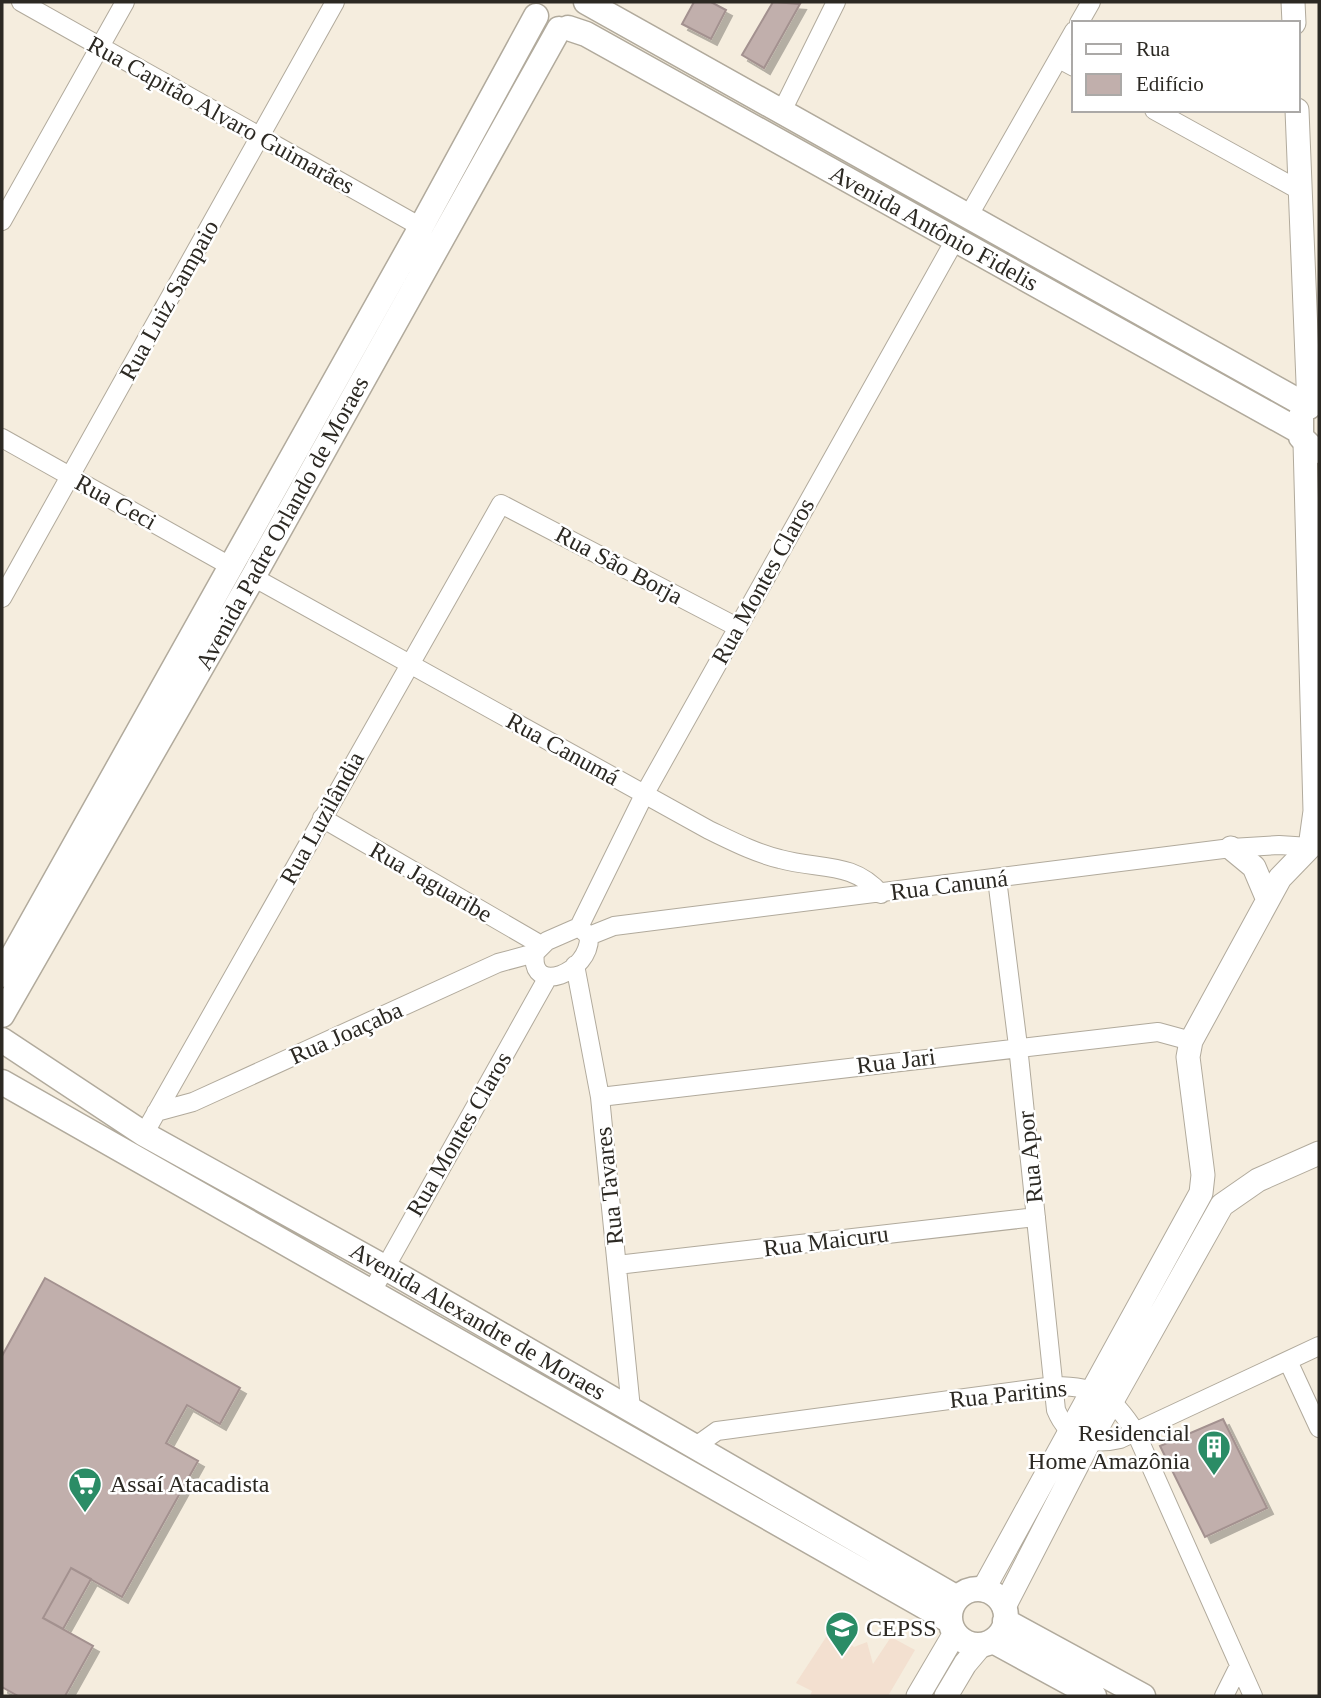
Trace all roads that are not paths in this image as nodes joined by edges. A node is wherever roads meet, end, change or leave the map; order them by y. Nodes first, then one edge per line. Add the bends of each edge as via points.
1 (21, 2) edge
2 (125, 2) edge
3 (335, 2) edge
4 (585, 2) edge
5 (836, 2) edge
6 (1091, 2) edge
7 (1293, 2) edge
8 (530, 7) edge
9 (1080, 21) edge
10 (1294, 21) edge
11 (564, 29) junction
12 (1072, 40) edge
13 (100, 46) junction
14 (1067, 63) edge
15 (782, 111) junction
16 (1158, 112) edge
17 (1297, 112) edge
18 (260, 137) junction
19 (1300, 190) junction
20 (969, 215) junction
21 (2, 221) edge
22 (421, 228) junction
23 (955, 240) junction
24 (1312, 406) edge
25 (2, 438) edge
26 (1308, 442) edge
27 (70, 476) junction
28 (501, 504) joint
29 (230, 566) junction
30 (253, 577) junction
31 (2, 598) edge
32 (737, 627) junction
33 (409, 663) junction
34 (644, 795) junction
35 (322, 818) junction
36 (1231, 848) junction
37 (1315, 848) edge
38 (997, 878) junction
39 (881, 894) junction
40 (1268, 900) junction
41 (584, 932) junction
42 (538, 949) junction
43 (575, 965) junction
44 (2, 975) edge
45 (548, 977) junction
46 (2, 1015) edge
47 (2, 1040) edge
48 (1191, 1041) junction
49 (1018, 1046) junction
50 (2, 1082) edge
51 (600, 1097) junction
52 (156, 1112) junction
53 (144, 1134) junction
54 (1319, 1153) edge
55 (1036, 1217) junction
56 (617, 1265) junction
57 (384, 1267) junction
58 (371, 1293) junction
59 (1319, 1346) edge
60 (1287, 1361) junction
61 (1054, 1385) junction
62 (1103, 1395) junction
63 (631, 1409) junction
64 (1319, 1428) edge
65 (1136, 1433) junction
66 (1079, 1437) junction
67 (696, 1446) junction
68 (983, 1590) junction
69 (957, 1598) junction
70 (952, 1627) junction
71 (996, 1628) junction
72 (1239, 1666) junction
73 (918, 1696) edge
74 (946, 1696) edge
75 (1094, 1696) edge
76 (1143, 1696) edge
77 (1224, 1696) edge
78 (1253, 1696) edge

1 - 13 street, Rua Capitão Alvaro Guimarães
2 - 13 street
3 - 18 street, Rua Luiz Sampaio
4 - 11 main road, Avenida Padre Orlando de Moraes via 580,19
4 - 15 main road, Avenida Antônio Fidelis
5 - 15 street
6 - 9 street
7 - 10 street
8 - 11 main road, Avenida Antônio Fidelis via 543,24
8 - 22 main road, Avenida Padre Orlando de Moraes
11 - 23 main road, Avenida Antônio Fidelis via 586,34
11 - 30 main road, Avenida Padre Orlando de Moraes
12 - 14 street
13 - 18 street, Rua Capitão Alvaro Guimarães
13 - 21 street
14 - 20 street
15 - 20 main road, Avenida Antônio Fidelis
16 - 19 street
17 - 19 street
18 - 22 street, Rua Capitão Alvaro Guimarães
18 - 27 street, Rua Luiz Sampaio
19 - 24 street
20 - 24 main road, Avenida Antônio Fidelis
22 - 29 main road, Avenida Padre Orlando de Moraes
23 - 26 main road, Avenida Antônio Fidelis
23 - 32 street, Rua Montes Claros
24 - 26 main road via 1301,417
25 - 27 street, Rua Ceci
26 - 37 street
27 - 29 street, Rua Ceci
27 - 31 street, Rua Luiz Sampaio
28 - 32 street, Rua São Borja
28 - 33 street, Rua Luzilândia
29 - 44 main road, Avenida Padre Orlando de Moraes
30 - 33 street, Rua Canumá
30 - 46 main road, Avenida Padre Orlando de Moraes
32 - 34 street, Rua Montes Claros
33 - 34 street, Rua Canumá
33 - 35 street, Rua Luzilândia
34 - 39 street, Rua Canumá via 746,848 782,860 861,874
34 - 41 street, Rua Montes Claros
35 - 42 street, Rua Jaguaribe
35 - 52 street, Rua Luzilândia
36 - 37 street, Rua Canuná
36 - 38 street, Rua Canuná
36 - 40 street via 1254,867
37 - 40 street via 1280,878
38 - 39 street, Rua Canuná
38 - 49 street, Rua Apor
39 - 41 street, Rua Canuná
40 - 48 street
41 - 42 street, Rua Canuná
41 - 43 street, Rua Montes Claros via 587,948
42 - 45 street via 538,969
42 - 52 street, Rua Joaçaba via 193,1102
43 - 45 street via 559,978
43 - 51 street, Rua Tavares
45 - 57 street, Rua Montes Claros
47 - 53 main road, Avenida Alexandre de Moraes
48 - 49 street, Rua Jari via 1158,1032
48 - 62 street via 1188,1056 1203,1175 1201,1193
49 - 51 street, Rua Jari
49 - 55 street, Rua Apor
50 - 58 main road, Avenida Alexandre de Moraes
51 - 56 street, Rua Tavares
52 - 53 street, Rua Luzilândia
53 - 57 main road, Avenida Alexandre de Moraes
54 - 62 street via 1258,1180 1222,1205
55 - 56 street, Rua Maicuru
55 - 61 street, Rua Apor
56 - 63 street, Rua Tavares
57 - 58 street, Rua Montes Claros
57 - 63 main road, Avenida Alexandre de Moraes
58 - 70 main road, Avenida Alexandre de Moraes
59 - 60 street
60 - 64 street
60 - 65 street
61 - 62 street, Rua Paritins
61 - 66 street, Rua Apor via 1056,1410
61 - 67 street, Rua Paritins via 718,1432
62 - 65 street
62 - 66 street
63 - 67 main road, Avenida Alexandre de Moraes
65 - 66 street via 1103,1443
65 - 72 street
66 - 68 street
66 - 71 street
67 - 69 main road, Avenida Alexandre de Moraes
68 - 69 main road
68 - 71 main road via 999,1599
69 - 70 main road via 950,1613
70 - 71 main road via 966,1643
70 - 73 street
71 - 74 street via 965,1664
71 - 75 main road
71 - 76 main road
72 - 77 street
72 - 78 street

